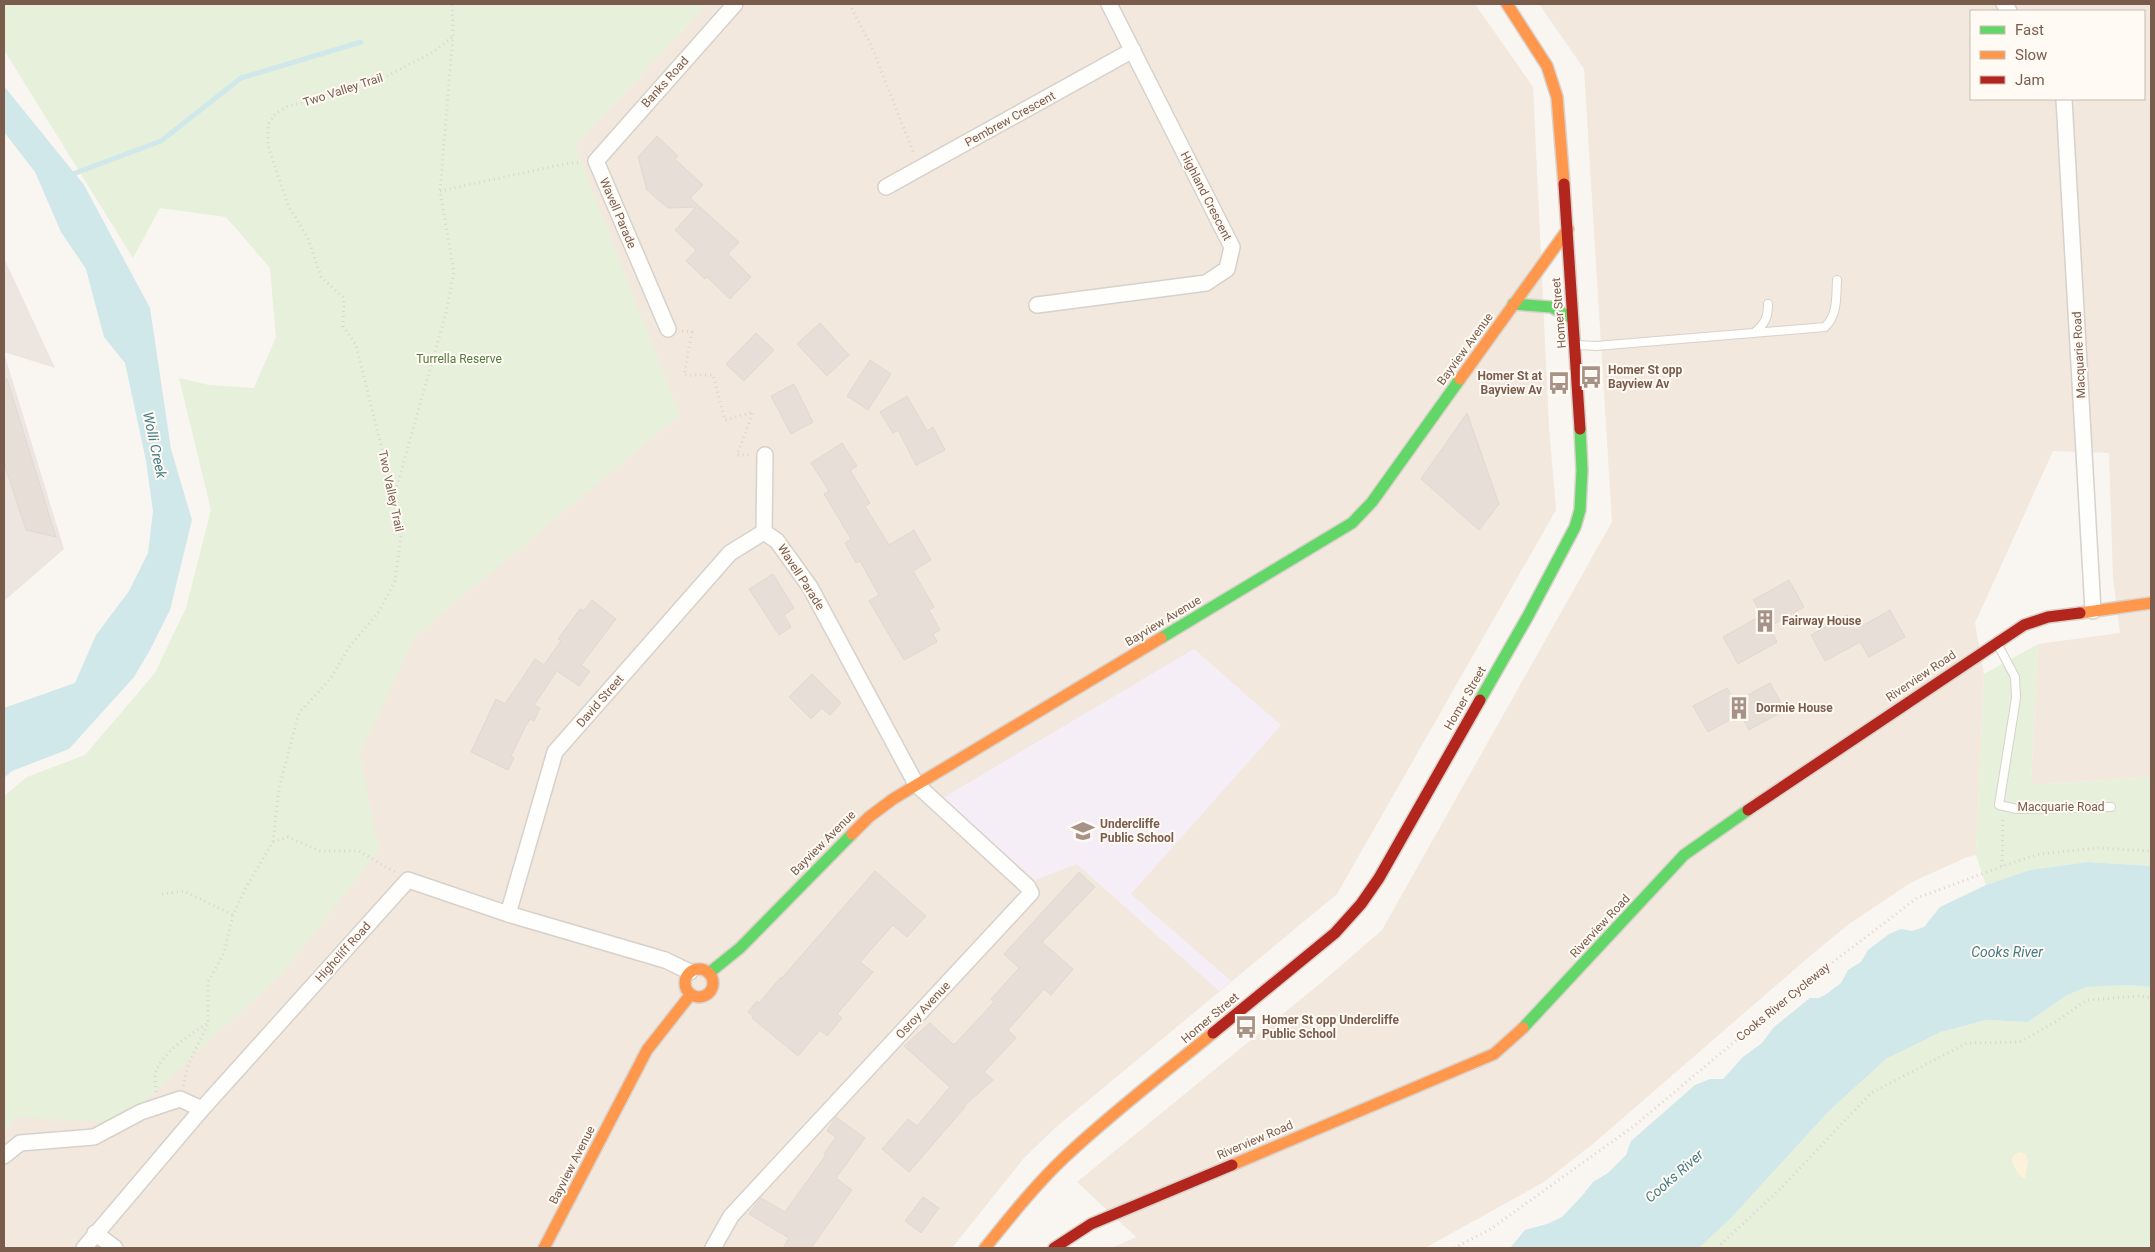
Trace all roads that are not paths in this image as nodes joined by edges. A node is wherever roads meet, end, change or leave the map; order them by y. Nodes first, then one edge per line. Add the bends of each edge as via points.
1 (735, 4) edge
2 (1109, 4) edge
3 (1515, 8) edge
4 (1133, 50) junction
5 (2064, 100) edge
6 (596, 160) joint
7 (886, 187) dead end
8 (1568, 229) junction
9 (1837, 280) dead end
10 (1513, 304) junction
11 (1768, 304) dead end
12 (1038, 305) dead end
13 (1572, 318) junction
14 (668, 329) road end
15 (1755, 332) junction
16 (1576, 345) junction
17 (765, 455) road end
18 (764, 532) junction
19 (2151, 603) edge
20 (2093, 611) junction
21 (1996, 642) junction
22 (916, 784) junction
23 (2111, 807) dead end
24 (508, 914) junction
25 (690, 972) junction
26 (709, 973) junction
27 (691, 994) junction
28 (202, 1109) junction
29 (4, 1156) edge
30 (94, 1233) junction
31 (84, 1248) edge
32 (115, 1248) edge
33 (544, 1248) edge
34 (713, 1248) edge
35 (985, 1248) edge
36 (1054, 1248) edge

1 - 6 street, Banks Road
2 - 4 street, Highland Crescent
3 - 8 main road, Homer Street via 1546,66 1557,97
4 - 7 street, Pembrew Crescent
4 - 12 street, Highland Crescent via 1232,247 1227,269 1206,283
5 - 20 street, Macquarie Road
6 - 14 street, Wavell Parade
8 - 10 main road, Bayview Avenue
8 - 13 main road, Homer Street
9 - 15 lane via 1835,308 1831,322 1825,326
10 - 13 main road via 1551,307
10 - 22 main road, Bayview Avenue via 1372,502 1352,523
11 - 15 lane via 1766,320
13 - 16 main road, Homer Street
15 - 16 lane
16 - 35 main road, Homer Street via 1582,491 1575,527 1371,891 1335,933 1065,1157
17 - 18 street
18 - 22 street, Wavell Parade via 777,541 810,587
18 - 24 street, David Street via 730,553 555,752
19 - 20 main road, Riverview Road
20 - 21 main road, Riverview Road via 2048,617 2024,625
21 - 23 lane, Macquarie Road via 2014,677 2016,698 1999,805 2017,809
21 - 36 main road, Riverview Road via 1684,855 1513,1039 1494,1054 1091,1224
22 - 26 main road, Bayview Avenue via 869,817 740,948
22 - 34 street, Osroy Avenue via 1031,893 731,1216
24 - 25 street via 665,960
24 - 28 street, Highcliff Road via 408,880
25 - 26 main road via 702,969
25 - 27 main road via 685,983
26 - 27 main road via 713,986 708,993 700,997
27 - 33 main road, Bayview Avenue via 647,1050
28 - 29 street via 180,1098 141,1112 94,1137 20,1143
28 - 30 street, Highcliff Road
30 - 31 street, Highcliff Road
30 - 32 street

